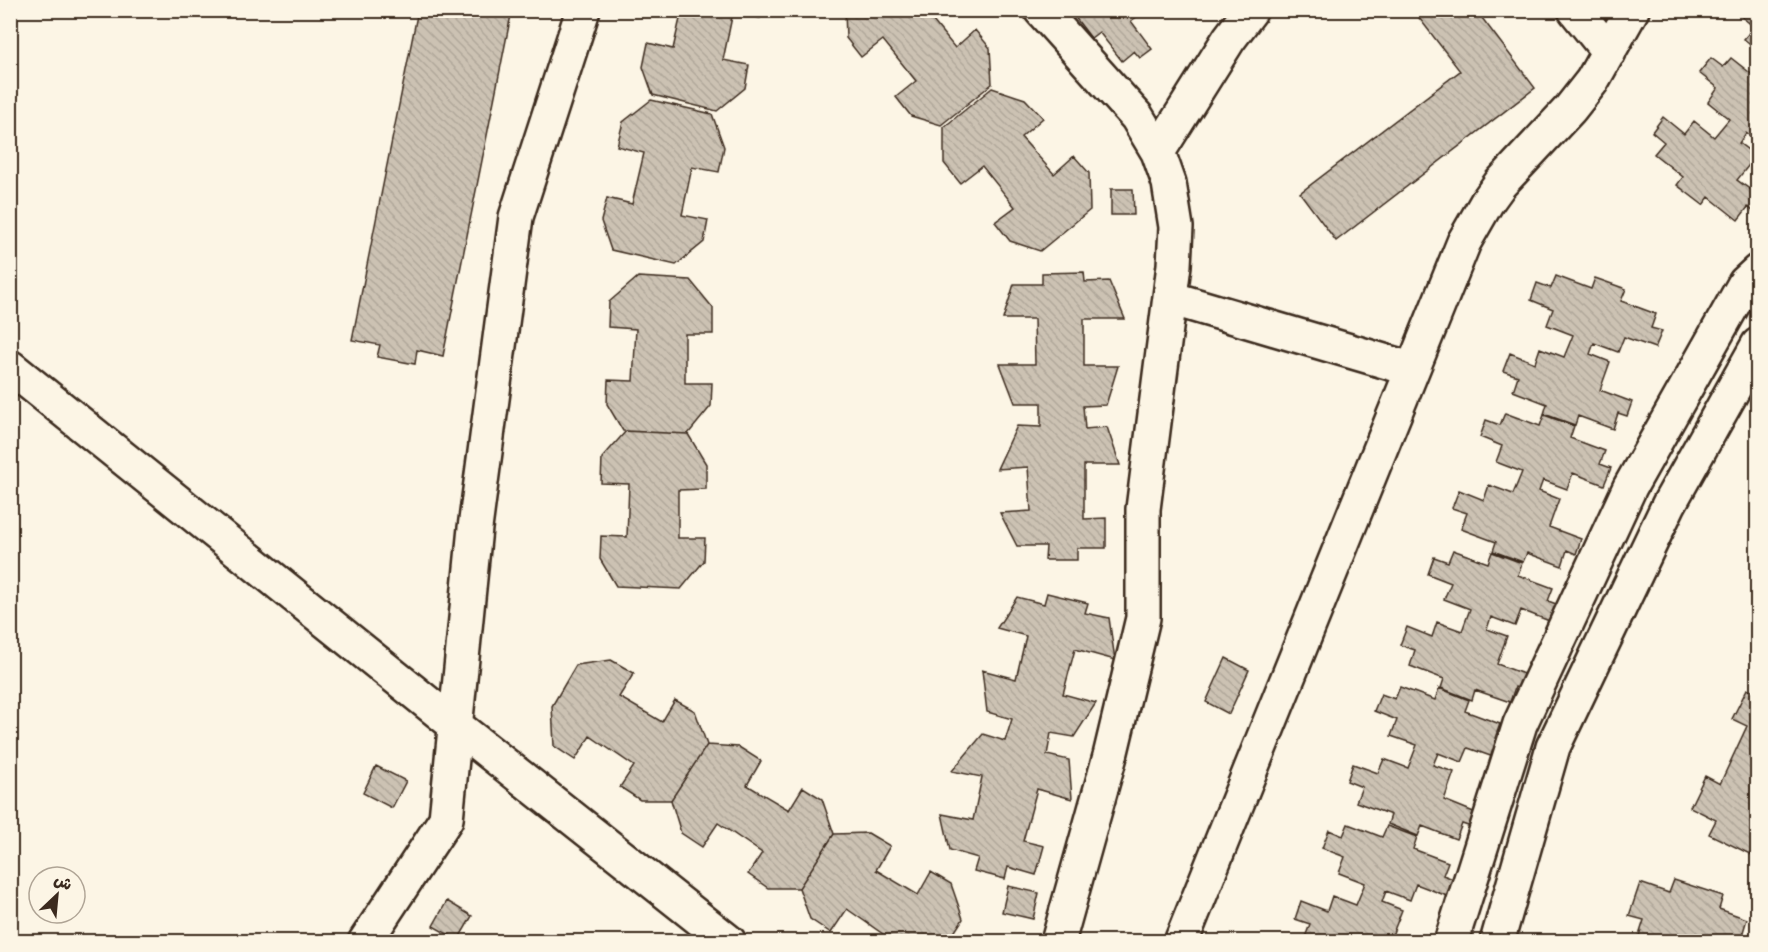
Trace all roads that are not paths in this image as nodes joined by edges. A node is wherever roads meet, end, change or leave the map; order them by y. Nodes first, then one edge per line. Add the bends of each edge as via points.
1 (583, 10) edge
2 (1041, 10) edge
3 (1251, 10) edge
4 (1575, 10) edge
5 (1632, 10) edge
6 (1609, 52) junction
7 (1158, 152) junction
8 (1758, 271) edge
9 (1170, 297) junction
10 (1758, 345) edge
11 (10, 367) edge
12 (1411, 369) junction
13 (455, 725) junction
14 (365, 942) edge
15 (729, 942) edge
16 (1058, 942) edge
17 (1181, 942) edge
18 (1451, 942) edge
19 (1497, 942) edge

1 - 13 street via 516,217 475,528
2 - 7 street via 1137,117
3 - 7 street
4 - 6 street
5 - 6 street
6 - 12 street via 1577,100 1487,202 1464,242
7 - 9 street via 1169,183 1176,227
8 - 18 street via 1745,283 1629,487 1520,724
9 - 12 street
9 - 16 street via 1143,509 1143,618 1110,756
10 - 19 street via 1669,504 1553,747
11 - 13 street
12 - 17 street
13 - 14 street via 446,819
13 - 15 street

